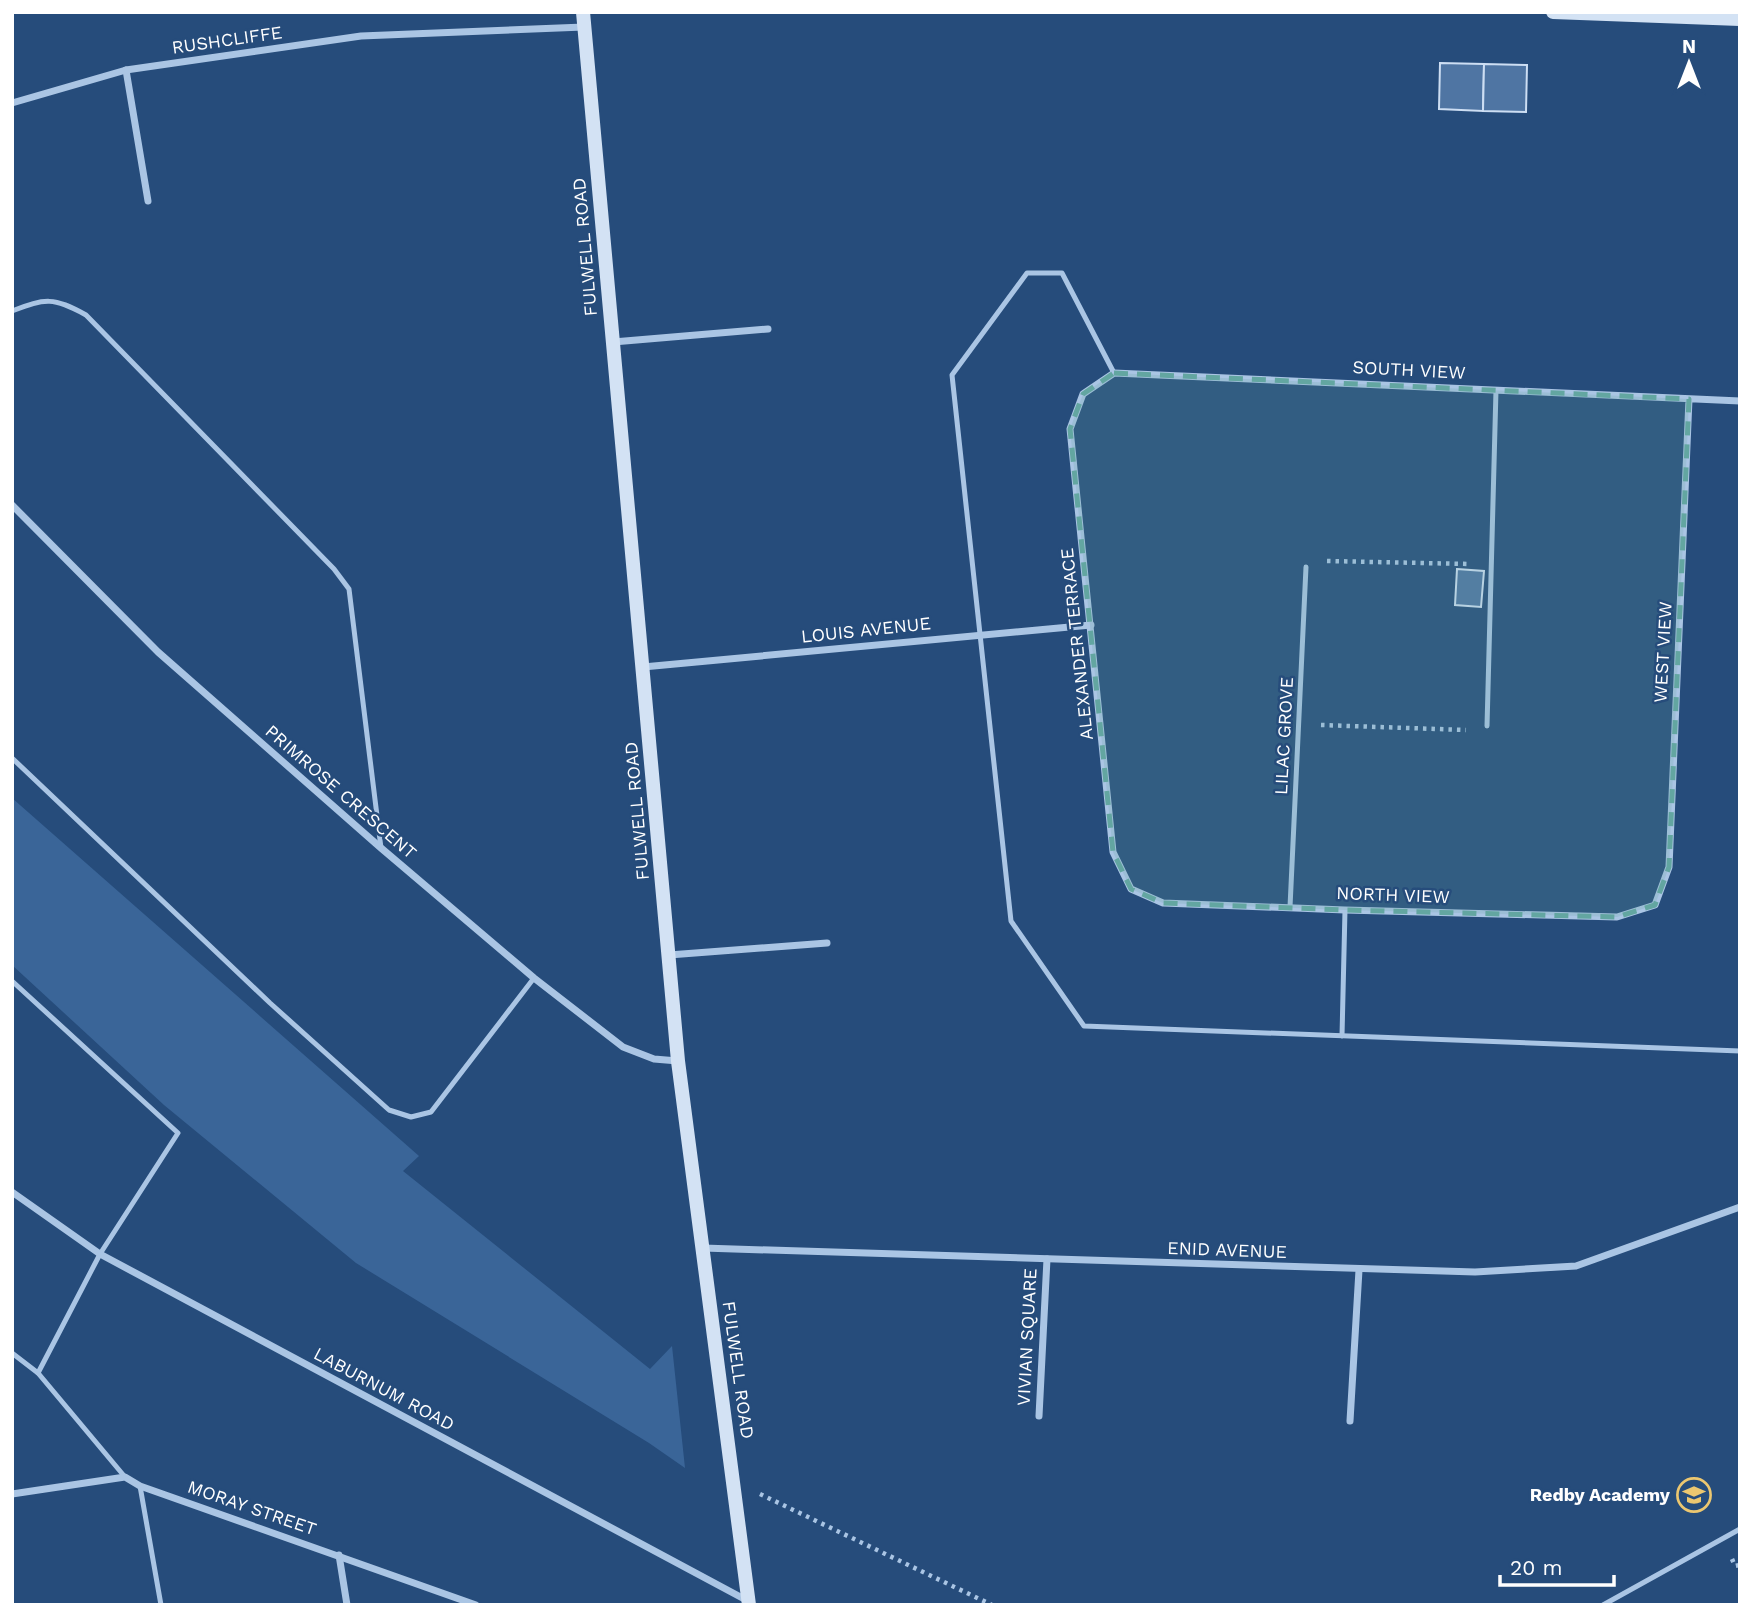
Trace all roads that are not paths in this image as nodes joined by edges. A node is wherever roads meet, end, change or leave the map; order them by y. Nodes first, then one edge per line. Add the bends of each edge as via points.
1 (1553, 12) edge
2 (583, 19) edge
3 (1740, 19) edge
4 (126, 70) junction
5 (12, 103) edge
6 (148, 201) dead end
7 (12, 311) edge
8 (768, 329) dead end
9 (613, 342) junction
10 (1114, 373) junction
11 (1496, 390) junction
12 (1689, 399) junction
13 (1740, 401) edge
14 (12, 505) edge
15 (1306, 567) road end
16 (1091, 625) junction
17 (980, 634) junction
18 (643, 667) junction
19 (1487, 726) road end
20 (12, 758) edge
21 (381, 848) junction
22 (1131, 889) joint
23 (1655, 905) joint
24 (1290, 907) junction
25 (1345, 910) junction
26 (827, 943) dead end
27 (669, 956) junction
28 (534, 978) junction
29 (12, 981) edge
30 (1342, 1036) junction
31 (1740, 1051) edge
32 (678, 1061) junction
33 (12, 1192) edge
34 (1740, 1207) edge
35 (702, 1248) junction
36 (100, 1254) junction
37 (1047, 1259) junction
38 (1359, 1270) junction
39 (12, 1353) edge
40 (38, 1373) junction
41 (1039, 1416) dead end
42 (1350, 1421) dead end
43 (125, 1477) junction
44 (140, 1486) junction
45 (12, 1494) edge
46 (1740, 1529) edge
47 (338, 1555) junction
48 (748, 1603) edge
49 (161, 1605) edge
50 (348, 1605) edge
51 (476, 1605) edge
52 (1603, 1605) edge

1 - 3 street
2 - 4 street, RUSHCLIFFE via 361,36
2 - 9 street, FULWELL ROAD
4 - 5 street, RUSHCLIFFE
4 - 6 street
7 - 21 lane via 37,301 61,301 86,315 349,589
8 - 9 street
9 - 18 street, FULWELL ROAD
10 - 11 street, SOUTH VIEW
10 - 16 street, ALEXANDER TERRACE via 1083,394 1070,429
10 - 17 lane via 1062,272 1027,273 952,375
11 - 12 street, SOUTH VIEW
11 - 19 lane
12 - 13 street, SOUTH VIEW
12 - 23 street, WEST VIEW via 1669,867
14 - 21 street, PRIMROSE CRESCENT via 158,652
15 - 24 lane, LILAC GROVE
16 - 17 street, LOUIS AVENUE
16 - 22 street, ALEXANDER TERRACE via 1113,852
17 - 18 street, LOUIS AVENUE
17 - 30 lane via 1012,921 1084,1026
18 - 27 street, FULWELL ROAD
20 - 28 lane via 389,1110 411,1117 431,1112
21 - 28 street, PRIMROSE CRESCENT
22 - 24 street, NORTH VIEW via 1163,903
23 - 25 street, NORTH VIEW via 1617,917
24 - 25 street, NORTH VIEW
25 - 30 lane
26 - 27 street
27 - 32 street, FULWELL ROAD
28 - 32 street, PRIMROSE CRESCENT via 623,1047 654,1059
29 - 36 lane via 178,1133
30 - 31 lane
32 - 35 street, FULWELL ROAD
33 - 36 street, LABURNUM ROAD
34 - 38 street, ENID AVENUE via 1576,1266 1475,1272
35 - 37 street, ENID AVENUE
35 - 48 street, FULWELL ROAD
36 - 40 lane
36 - 48 street, LABURNUM ROAD
37 - 38 street, ENID AVENUE
37 - 41 street, VIVIAN SQUARE
38 - 42 street
39 - 40 lane
40 - 43 lane
43 - 44 street, MORAY STREET
43 - 45 street
44 - 47 street, MORAY STREET
44 - 49 lane
46 - 52 lane
47 - 50 street
47 - 51 street, MORAY STREET

